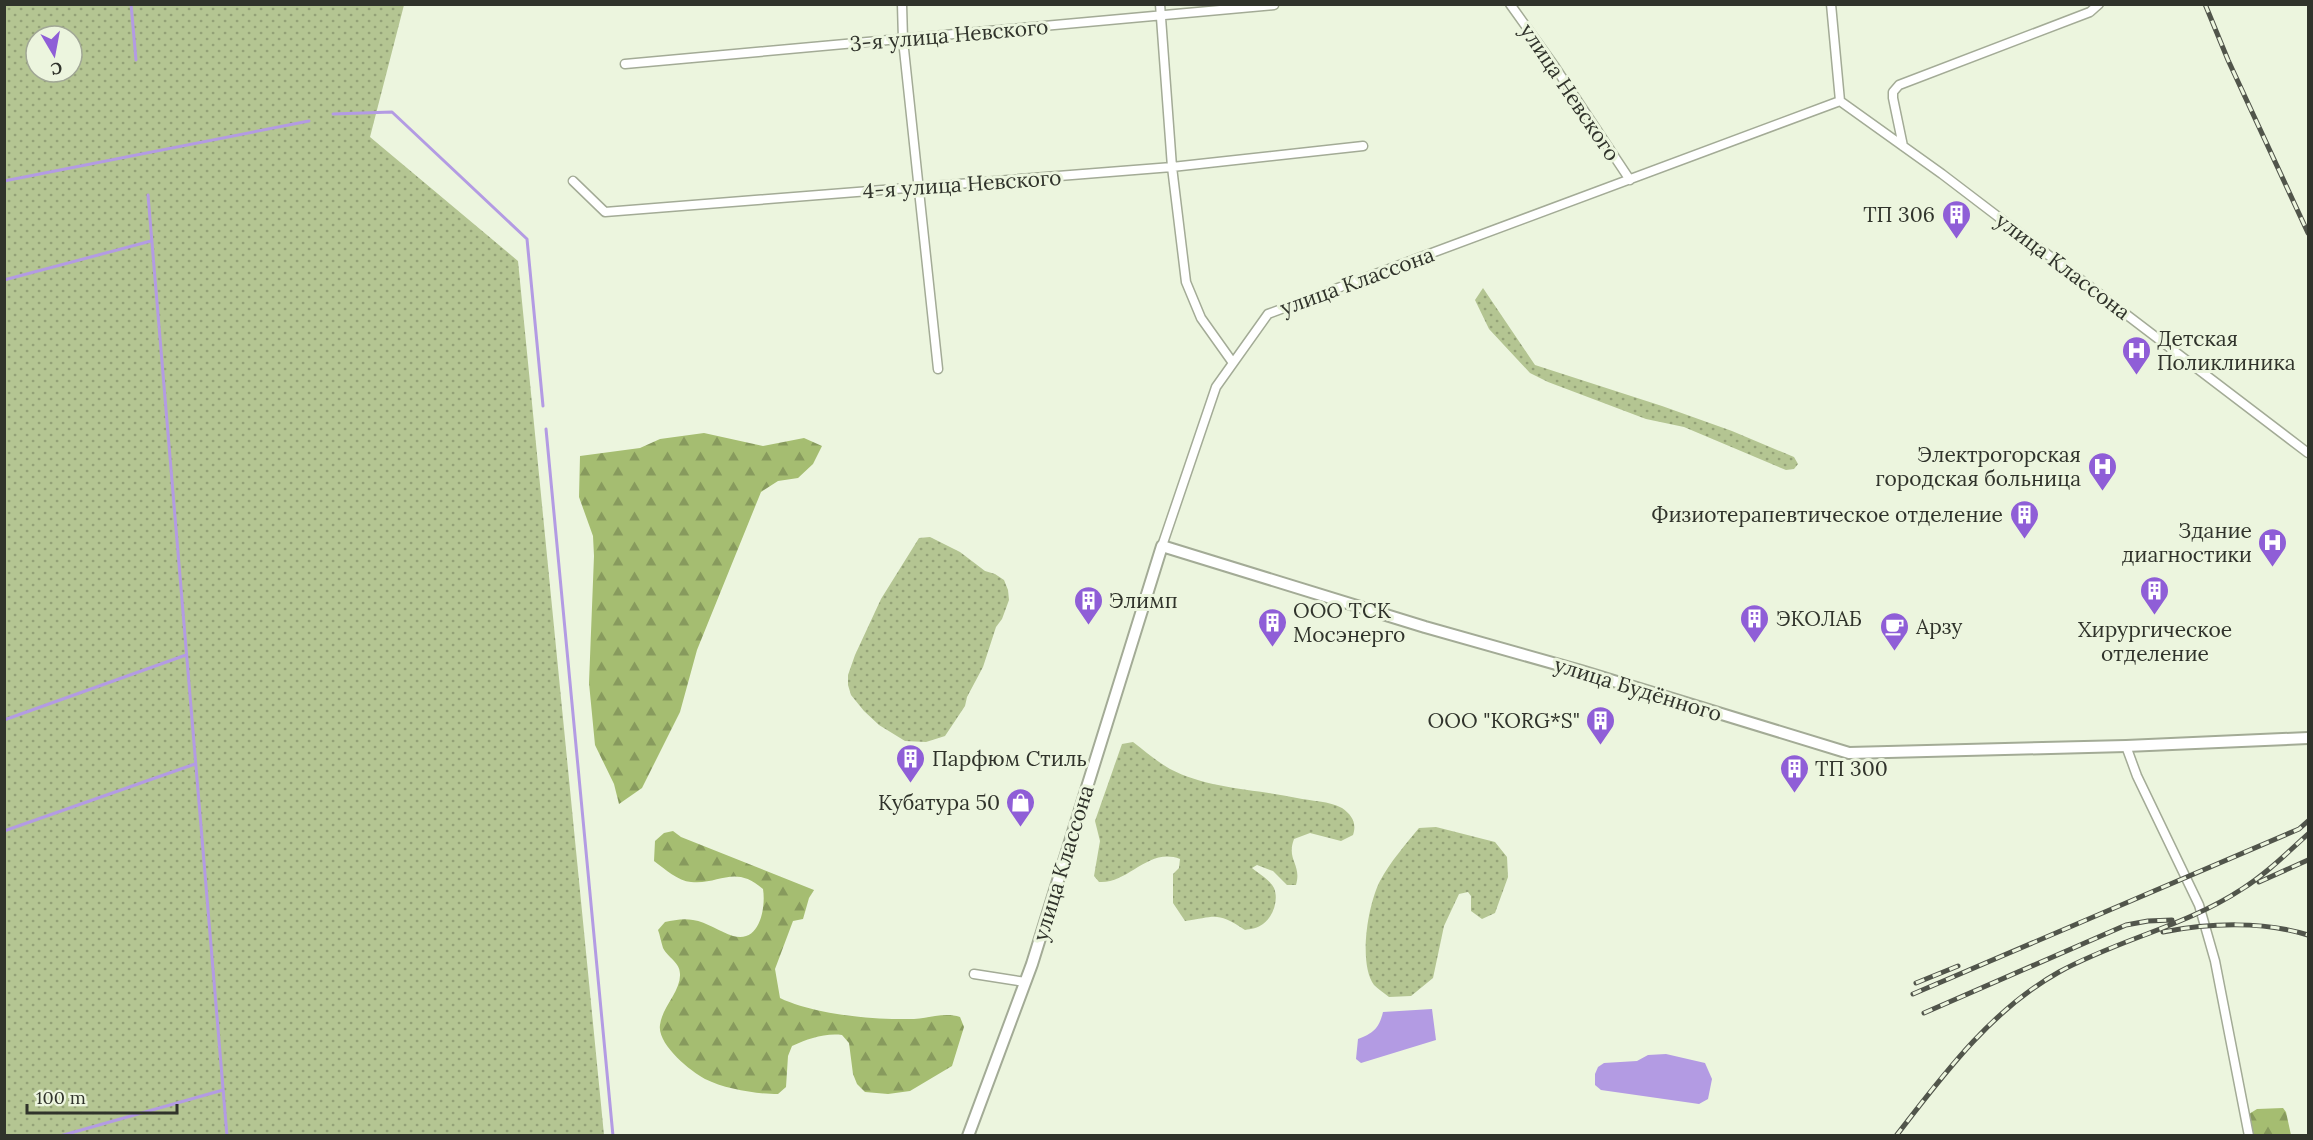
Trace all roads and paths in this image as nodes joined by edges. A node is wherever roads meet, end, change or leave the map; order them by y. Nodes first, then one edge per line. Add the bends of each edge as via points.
1 (902, 4) edge
2 (1160, 4) edge
3 (1274, 4) edge
4 (1510, 4) edge
5 (1831, 4) edge
6 (2099, 4) edge
7 (1161, 15) junction
8 (903, 40) junction
9 (625, 64) dead end
10 (1840, 100) junction
11 (1363, 146) dead end
12 (1903, 146) junction
13 (1172, 167) junction
14 (1630, 180) junction
15 (573, 181) dead end
16 (919, 187) junction
17 (1233, 363) junction
18 (938, 369) dead end
19 (2308, 453) edge
20 (1162, 546) junction
21 (2308, 738) edge
22 (2126, 746) junction
23 (974, 974) dead end
24 (1025, 982) junction
25 (968, 1136) edge
26 (2249, 1136) edge

1 - 8 street
2 - 7 street
3 - 7 street, 3-я улица Невского
4 - 14 street, улица Невского
5 - 10 street
6 - 12 street via 2090,12 1899,85 1893,98
7 - 8 street, 3-я улица Невского
7 - 13 street
8 - 9 street, 3-я улица Невского
8 - 16 street
10 - 12 street, улица Классона
10 - 14 street, улица Классона
11 - 13 street, 4-я улица Невского
12 - 19 street, улица Классона
13 - 16 street, 4-я улица Невского
13 - 17 street via 1186,282 1201,318
14 - 17 street, улица Классона via 1268,314
15 - 16 street, 4-я улица Невского via 605,212
16 - 18 street
17 - 20 street, улица Классона via 1216,387
20 - 22 street, улица Будённого via 1849,753
20 - 24 street, улица Классона
21 - 22 street, улица Будённого
22 - 26 street via 2199,905 2215,961
23 - 24 street
24 - 25 street, улица Классона

